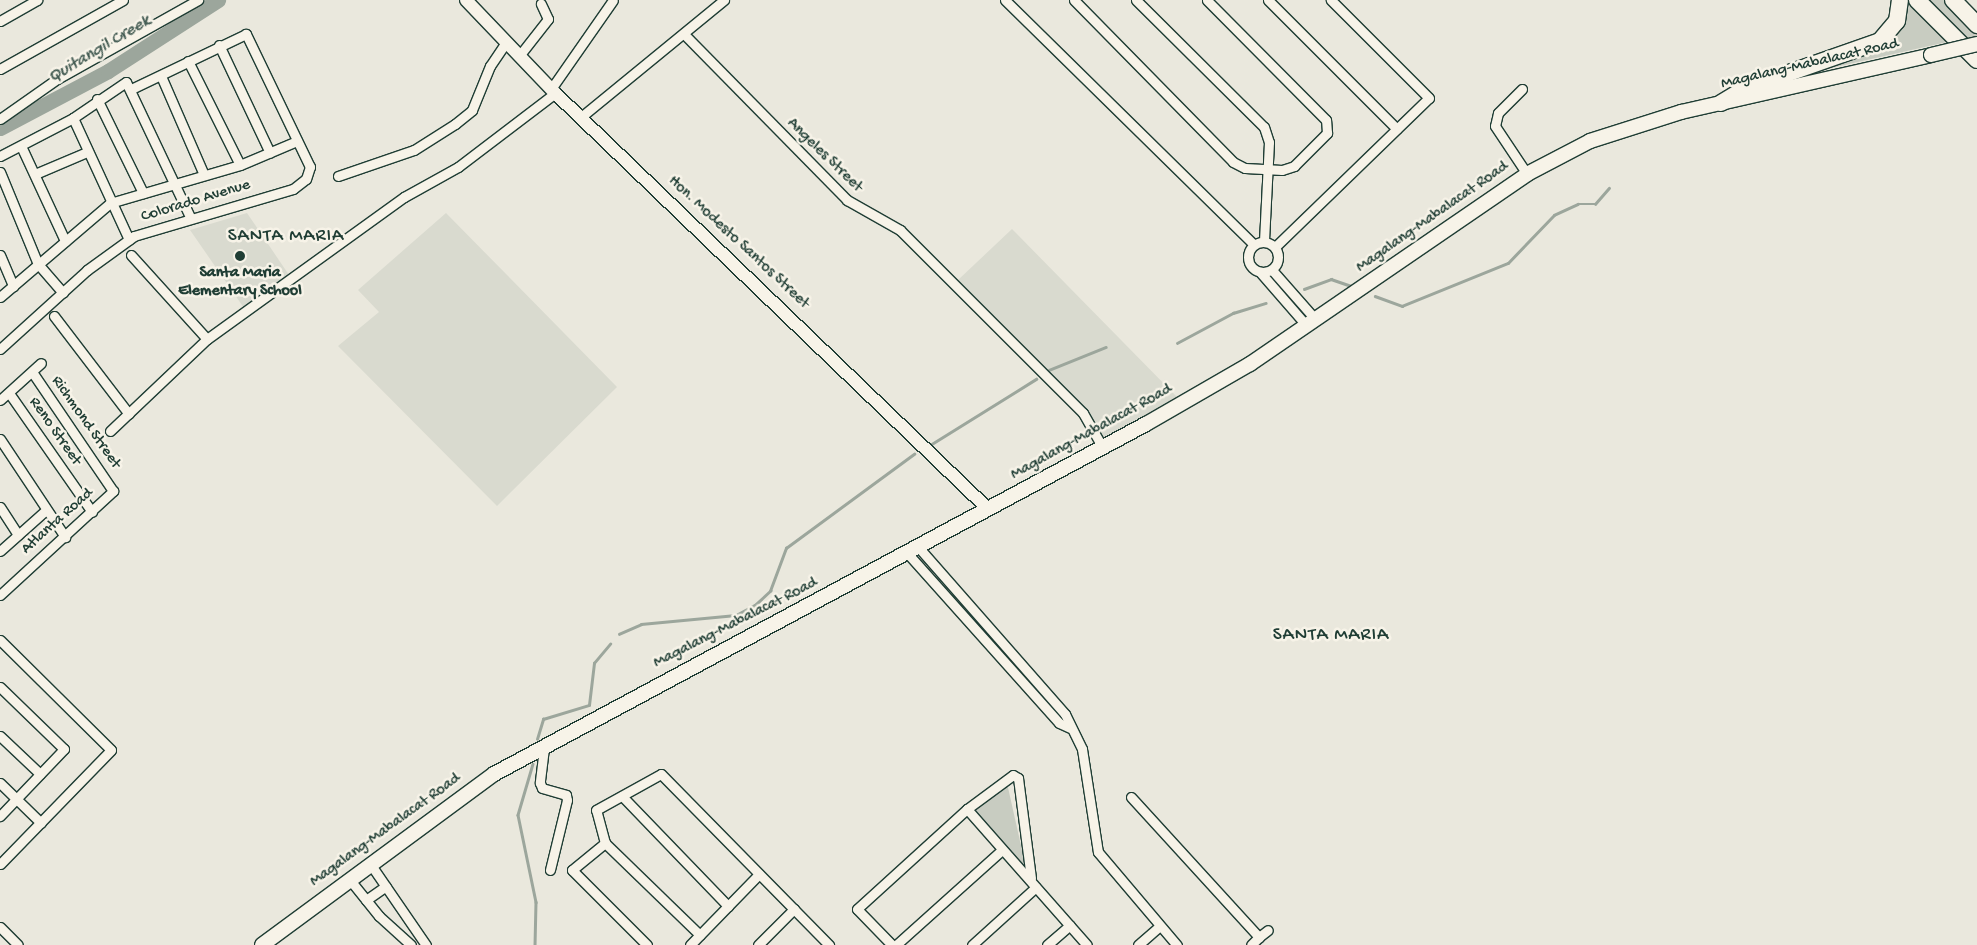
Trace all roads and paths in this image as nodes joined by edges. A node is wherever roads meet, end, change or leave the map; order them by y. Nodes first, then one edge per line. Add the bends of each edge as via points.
1 (37, 0) edge
2 (122, 0) edge
3 (198, 0) edge
4 (466, 0) edge
5 (613, 0) edge
6 (724, 0) edge
7 (1074, 0) edge
8 (1136, 0) edge
9 (1207, 0) edge
10 (1268, 0) edge
11 (1331, 0) edge
12 (1900, 0) edge
13 (1917, 0) edge
14 (1953, 0) edge
15 (1009, 1) edge
16 (541, 4) dead end
17 (0, 21) edge
18 (1977, 25) edge
19 (684, 34) junction
20 (505, 44) junction
21 (1977, 44) edge
22 (219, 45) junction
23 (519, 56) junction
24 (188, 60) junction
25 (1977, 60) edge
26 (0, 69) edge
27 (161, 76) junction
28 (131, 89) junction
29 (1522, 89) dead end
30 (553, 91) junction
31 (97, 98) junction
32 (1721, 103) junction
33 (73, 118) junction
34 (581, 118) junction
35 (0, 119) edge
36 (1397, 129) junction
37 (297, 141) junction
38 (21, 146) junction
39 (87, 152) junction
40 (270, 153) junction
41 (0, 156) edge
42 (240, 165) junction
43 (1268, 168) junction
44 (0, 172) edge
45 (35, 174) junction
46 (1527, 174) junction
47 (204, 175) junction
48 (338, 176) dead end
49 (175, 182) junction
50 (143, 193) junction
51 (110, 203) junction
52 (190, 217) junction
53 (129, 240) junction
54 (65, 241) junction
55 (1264, 242) junction
56 (1254, 245) junction
57 (1275, 247) junction
58 (0, 255) edge
59 (131, 255) dead end
60 (38, 264) junction
61 (1272, 270) junction
62 (1260, 272) junction
63 (13, 286) junction
64 (63, 293) junction
65 (0, 297) edge
66 (54, 316) dead end
67 (1307, 318) junction
68 (207, 340) junction
69 (0, 349) edge
70 (41, 363) dead end
71 (32, 372) junction
72 (9, 393) junction
73 (0, 400) edge
74 (129, 414) junction
75 (110, 431) dead end
76 (0, 439) edge
77 (1103, 448) junction
78 (113, 491) joint
79 (0, 507) edge
80 (988, 509) junction
81 (46, 510) junction
82 (92, 512) junction
83 (18, 535) junction
84 (65, 537) junction
85 (0, 551) edge
86 (915, 552) junction
87 (932, 563) junction
88 (923, 570) junction
89 (0, 595) edge
90 (0, 640) edge
91 (0, 688) edge
92 (1070, 728) junction
93 (0, 736) edge
94 (544, 748) junction
95 (40, 774) junction
96 (0, 783) edge
97 (622, 796) junction
98 (1131, 796) dead end
99 (16, 799) junction
100 (967, 809) junction
101 (0, 816) edge
102 (41, 823) junction
103 (606, 843) junction
104 (1002, 850) junction
105 (0, 864) edge
106 (371, 865) junction
107 (550, 870) dead end
108 (759, 874) junction
109 (1031, 878) junction
110 (350, 880) junction
111 (386, 886) junction
112 (1036, 887) junction
113 (366, 900) junction
114 (728, 906) junction
115 (794, 909) junction
116 (1070, 926) junction
117 (1160, 926) junction
118 (0, 927) edge
119 (1268, 930) dead end
120 (700, 935) junction
121 (1259, 937) junction
122 (639, 938) junction
123 (825, 944) edge
124 (18, 945) edge
125 (262, 945) edge
126 (412, 945) edge
127 (426, 945) edge
128 (632, 945) edge
129 (647, 945) edge
130 (690, 945) edge
131 (758, 945) edge
132 (892, 945) edge
133 (896, 945) edge
134 (972, 945) edge
135 (1047, 945) edge
136 (1087, 945) edge
137 (1138, 945) edge
138 (1177, 945) edge
139 (1251, 945) edge

1 - 17 street
2 - 26 street
3 - 35 street via 57,79
4 - 20 street, Hon. Modesto Santos Street
5 - 30 street
6 - 19 street
7 - 43 street via 1233,162
8 - 43 street via 1264,127
9 - 43 street via 1326,120 1327,133 1294,166
10 - 36 street
11 - 36 street via 1429,98
12 - 32 highway via 1897,21 1880,42 1746,88
13 - 25 highway
14 - 18 highway
15 - 56 street
16 - 23 street via 548,19
19 - 34 street
19 - 77 street, Angeles Street via 847,200 900,230 1083,413
20 - 23 street, Hon. Modesto Santos Street
20 - 48 street via 490,66 472,110 456,124 414,150
21 - 32 main road, Magalang-Mabalacat Road, bridge
22 - 24 street
22 - 37 street, Colorado Avenue via 246,34
22 - 40 street
23 - 30 street, Hon. Modesto Santos Street
24 - 27 street
24 - 42 street
27 - 28 street
27 - 47 street
28 - 31 street via 121,82
28 - 49 street
29 - 46 street via 1498,112 1495,126
30 - 34 street, Hon. Modesto Santos Street
30 - 68 street via 458,167 404,197
31 - 33 street
31 - 50 street
32 - 46 main road, Magalang-Mabalacat Road via 1590,141
33 - 38 street
33 - 39 street
34 - 80 street, Hon. Modesto Santos Street
36 - 57 street
37 - 40 street
37 - 52 street, Colorado Avenue via 310,167 306,179 293,189
38 - 41 street
38 - 45 street
39 - 45 street
39 - 51 street
40 - 42 street
42 - 47 street
43 - 55 street
44 - 60 street
45 - 54 street
46 - 67 main road, Magalang-Mabalacat Road
47 - 49 street
49 - 50 street
49 - 52 street
50 - 51 street
51 - 53 street
51 - 54 street
52 - 53 street, Colorado Avenue
53 - 64 street, Colorado Avenue
54 - 60 street
55 - 56 street
55 - 57 street
56 - 62 street via 1248,258
57 - 61 street via 1279,257
58 - 63 street
59 - 68 street
60 - 63 street
60 - 64 street
61 - 62 street
61 - 67 street
62 - 67 street
63 - 65 street
64 - 69 street, Colorado Avenue
66 - 74 street
67 - 77 main road, Magalang-Mabalacat Road via 1250,364
68 - 74 street
70 - 71 street
71 - 72 street
71 - 78 street, Richmond Street
72 - 73 street
72 - 82 street, Reno Street
74 - 75 street
76 - 81 street
77 - 80 main road, Magalang-Mabalacat Road
78 - 82 street, Atlanta Road
79 - 83 street
80 - 86 main road, Magalang-Mabalacat Road
81 - 83 street
81 - 84 street
82 - 84 street, Atlanta Road
83 - 85 street
84 - 89 street, Atlanta Road
86 - 87 street
86 - 88 street
86 - 94 main road, Magalang-Mabalacat Road
87 - 88 street
87 - 92 street via 1066,714
88 - 92 street via 1059,723
90 - 102 street via 111,750
91 - 95 street via 63,747
92 - 117 street via 1082,749 1098,852
93 - 95 street
94 - 106 main road, Magalang-Mabalacat Road via 494,774
94 - 107 street via 542,788 566,795 567,800
95 - 99 street
96 - 99 street
97 - 103 street via 596,810
97 - 108 street via 662,774
97 - 114 street
98 - 121 street
99 - 101 street
99 - 102 street
100 - 104 street
100 - 109 street via 1009,776 1016,776
100 - 132 street via 858,909
102 - 105 street
103 - 120 street
103 - 122 street via 572,870
104 - 109 street
104 - 133 street
106 - 110 main road, Magalang-Mabalacat Road
106 - 111 street
108 - 114 street
108 - 115 street
109 - 112 street
110 - 113 street
110 - 125 main road, Magalang-Mabalacat Road
111 - 113 street
111 - 127 street
112 - 116 street
112 - 134 street
113 - 126 street
114 - 120 street
115 - 123 street
115 - 131 street
116 - 135 street
116 - 136 street
117 - 137 street
117 - 138 street
118 - 124 street
119 - 121 street
120 - 130 street
121 - 139 street
122 - 128 street
122 - 129 street

